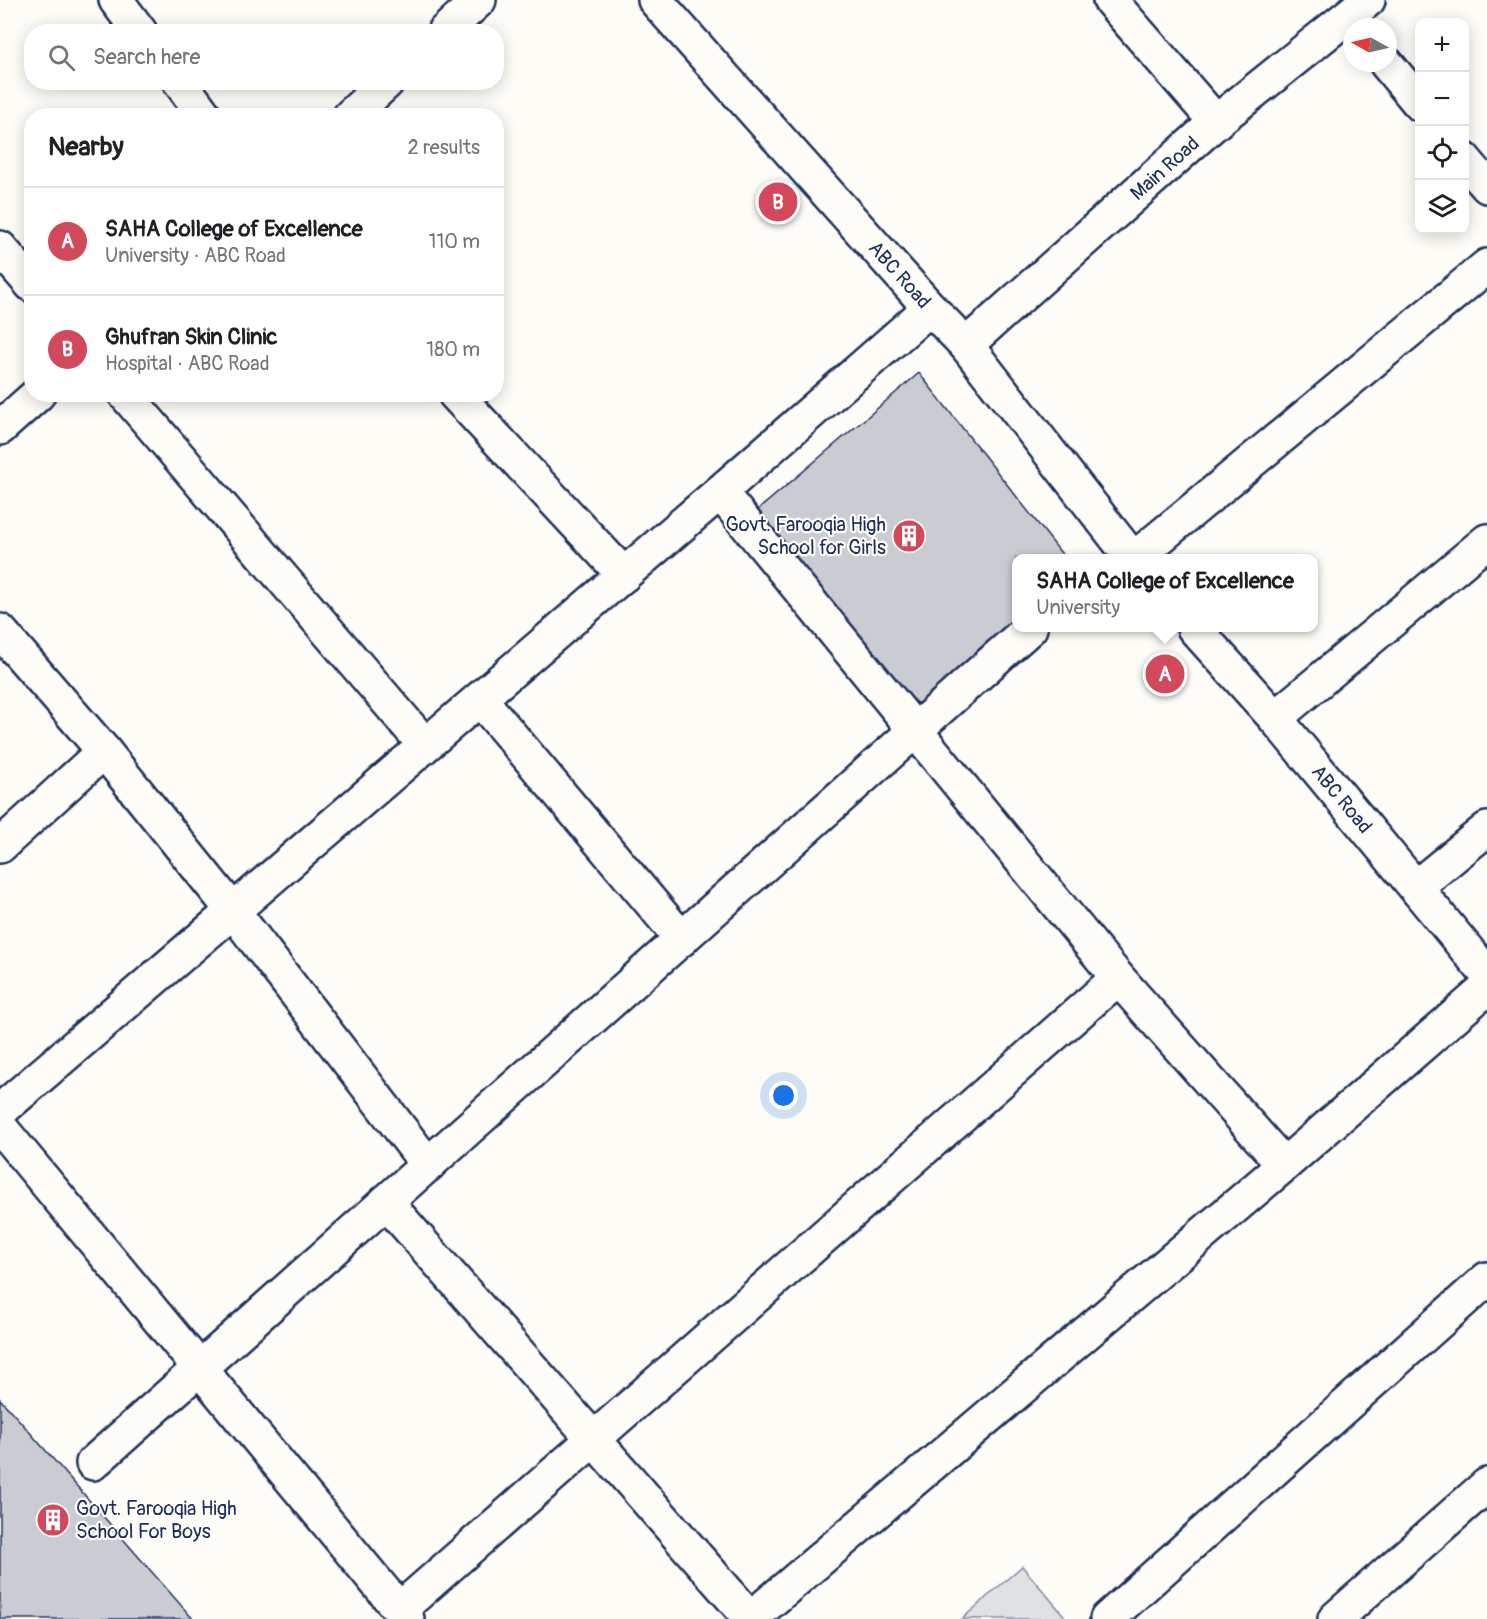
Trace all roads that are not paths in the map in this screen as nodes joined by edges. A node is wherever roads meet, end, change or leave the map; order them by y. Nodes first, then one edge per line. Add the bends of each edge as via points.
1 (116, 0) edge
2 (479, 0) edge
3 (655, 0) edge
4 (1110, 0) edge
5 (1357, 14) edge
6 (134, 24) edge
7 (453, 24) edge
8 (1393, 72) edge
9 (186, 90) edge
10 (378, 90) edge
11 (1415, 99) edge
12 (199, 108) edge
13 (359, 108) edge
14 (1216, 122) junction
15 (1469, 165) edge
16 (1487, 186) edge
17 (0, 248) edge
18 (1487, 266) edge
19 (24, 276) edge
20 (930, 308) junction
21 (966, 345) junction
22 (29, 402) edge
23 (132, 402) edge
24 (462, 402) edge
25 (0, 428) edge
26 (720, 492) junction
27 (1487, 541) edge
28 (1122, 554) edge
29 (1124, 554) edge
30 (624, 575) junction
31 (0, 631) edge
32 (1025, 632) edge
33 (1198, 632) edge
34 (480, 699) junction
35 (1275, 718) junction
36 (916, 731) junction
37 (426, 745) junction
38 (104, 751) junction
39 (1487, 829) edge
40 (0, 846) edge
41 (1416, 887) junction
42 (233, 911) junction
43 (682, 939) junction
44 (1487, 974) edge
45 (1118, 978) junction
46 (1487, 988) edge
47 (0, 1111) edge
48 (0, 1126) edge
49 (428, 1165) junction
50 (1284, 1165) junction
51 (386, 1202) junction
52 (1487, 1279) edge
53 (199, 1368) junction
54 (593, 1439) junction
55 (93, 1463) dead end
56 (1487, 1485) edge
57 (403, 1614) edge
58 (751, 1619) edge
59 (1107, 1619) edge
60 (1335, 1619) edge

1 - 6 street
2 - 7 street
3 - 20 street, ABC Road
4 - 14 street
5 - 14 street, Main Road
8 - 11 street
9 - 12 street
10 - 13 street
14 - 21 street, Main Road
15 - 16 street
17 - 19 street
18 - 29 street
20 - 21 street, ABC Road
20 - 26 street
21 - 28 street, ABC Road
22 - 25 street
23 - 37 street
24 - 30 street
26 - 30 street
26 - 36 street
27 - 35 street
30 - 34 street
31 - 38 street
32 - 36 street
33 - 35 street, ABC Road
34 - 37 street
34 - 43 street
35 - 41 street, ABC Road
36 - 43 street
36 - 45 street
37 - 42 street
38 - 40 street
38 - 42 street
39 - 41 street
41 - 44 street, ABC Road
42 - 47 street
42 - 49 street
43 - 49 street
45 - 50 street
45 - 54 street
46 - 50 street
48 - 53 street
49 - 51 street
50 - 58 street
51 - 53 street
51 - 54 street
52 - 59 street
53 - 55 street
53 - 57 street
54 - 57 street
54 - 58 street
56 - 60 street

